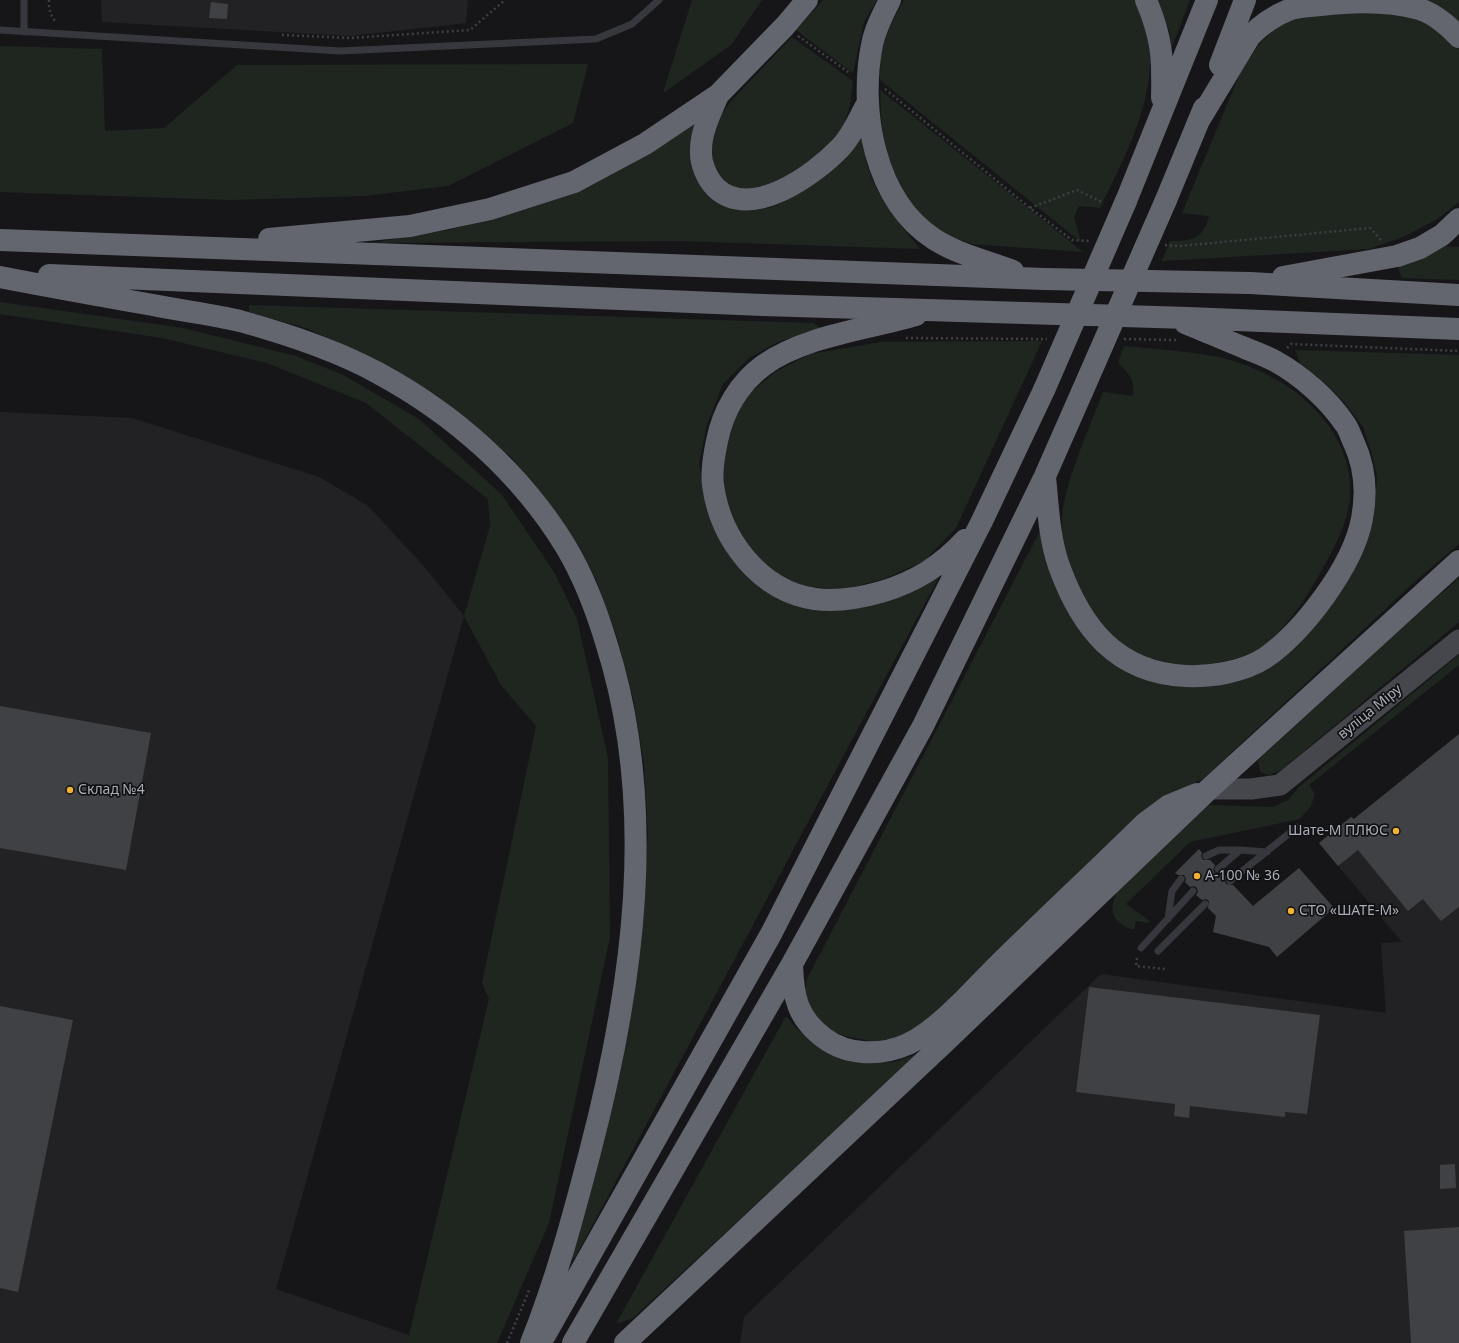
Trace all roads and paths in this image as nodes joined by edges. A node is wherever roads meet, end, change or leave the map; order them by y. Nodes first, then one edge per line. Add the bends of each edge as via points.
1 (24, 0) edge
2 (49, 0) edge
3 (505, 0) edge
4 (659, 0) edge
5 (807, 0) edge
6 (890, 0) edge
7 (1146, 0) edge
8 (1207, 0) edge
9 (1245, 0) edge
10 (60, 26) dead end
11 (785, 26) junction
12 (0, 30) edge
13 (24, 32) junction
14 (280, 35) dead end
15 (1459, 37) edge
16 (868, 81) junction
17 (718, 95) junction
18 (867, 104) junction
19 (1161, 112) junction
20 (1198, 122) junction
21 (1104, 203) dead end
22 (1030, 208) junction
23 (1459, 219) edge
24 (0, 240) edge
25 (1095, 242) dead end
26 (1389, 242) dead end
27 (1157, 244) dead end
28 (177, 248) junction
29 (0, 273) edge
30 (0, 277) edge
31 (1033, 278) junction
32 (1250, 284) junction
33 (1459, 295) edge
34 (936, 310) junction
35 (1170, 317) junction
36 (1459, 329) edge
37 (1045, 476) junction
38 (982, 521) junction
39 (1459, 561) edge
40 (1459, 640) edge
41 (1209, 789) junction
42 (1297, 827) dead end
43 (1240, 850) junction
44 (1267, 852) junction
45 (1206, 856) dead end
46 (1218, 869) dead end
47 (1181, 879) dead end
48 (1230, 881) dead end
49 (1193, 891) dead end
50 (1205, 904) dead end
51 (1168, 920) junction
52 (1141, 948) dead end
53 (1158, 951) dead end
54 (792, 964) junction
55 (532, 1284) dead end
56 (506, 1343) edge
57 (531, 1343) edge
58 (541, 1343) edge
59 (573, 1343) edge
60 (625, 1343) edge

1 - 13 lane
2 - 10 path via 52,19
3 - 14 path via 470,30 351,38
4 - 13 lane via 632,24 596,39 340,51
5 - 11 highway
6 - 16 highway via 880,19 872,44
7 - 19 highway via 1159,34 1163,61
8 - 19 highway
9 - 20 highway
11 - 16 path via 858,80
11 - 17 highway
12 - 13 lane
15 - 20 highway via 1440,20 1420,9 1391,2 1356,2 1292,9 1274,17 1250,36
16 - 18 highway
16 - 22 path via 877,82
17 - 18 highway via 705,127 700,150 703,166 712,184 724,195 743,200 785,190 823,164 842,147
17 - 28 highway via 609,165 574,182 490,209 410,226
18 - 31 highway via 878,163 900,204 915,224 934,239 961,252
19 - 38 highway, bridge via 1126,201 1044,390
20 - 37 highway, bridge
21 - 22 path via 1077,190
22 - 25 path via 1072,240
23 - 32 highway via 1442,235 1420,248 1397,256
24 - 28 highway
26 - 27 path via 1383,242 1370,228 1180,246
28 - 31 highway
29 - 34 highway
30 - 57 highway via 238,321 344,356 378,373 422,398 449,418 513,475 546,517 579,570 592,599 611,656 632,756 636,830 632,922 619,1020 602,1107 556,1277
31 - 32 highway
32 - 33 highway
34 - 35 highway
34 - 38 highway via 799,346 764,365 750,377 737,392 724,415 718,435 713,483 718,509 739,552 753,568 792,592 815,599 865,596 914,579 936,567
35 - 36 highway
35 - 37 highway via 1275,361 1316,390 1346,425 1361,459 1365,493 1362,520 1351,552 1331,587 1309,617 1264,659 1239,669 1206,676 1180,676 1147,669 1125,659 1090,627 1078,608 1059,564 1048,514
37 - 54 highway via 923,726
38 - 58 highway via 771,934
39 - 41 highway
40 - 41 street, вуліца Міру via 1280,785 1251,789
41 - 54 highway via 1168,806 1145,823 961,1002 928,1031 908,1043 889,1050 861,1053 843,1049 828,1041 814,1030 798,1006 793,988
41 - 60 highway
42 - 44 lane
43 - 44 lane
43 - 45 lane via 1219,850
43 - 46 lane
44 - 48 lane
47 - 51 lane via 1172,891
49 - 51 lane
50 - 53 lane
51 - 52 lane
54 - 59 highway
55 - 56 path

